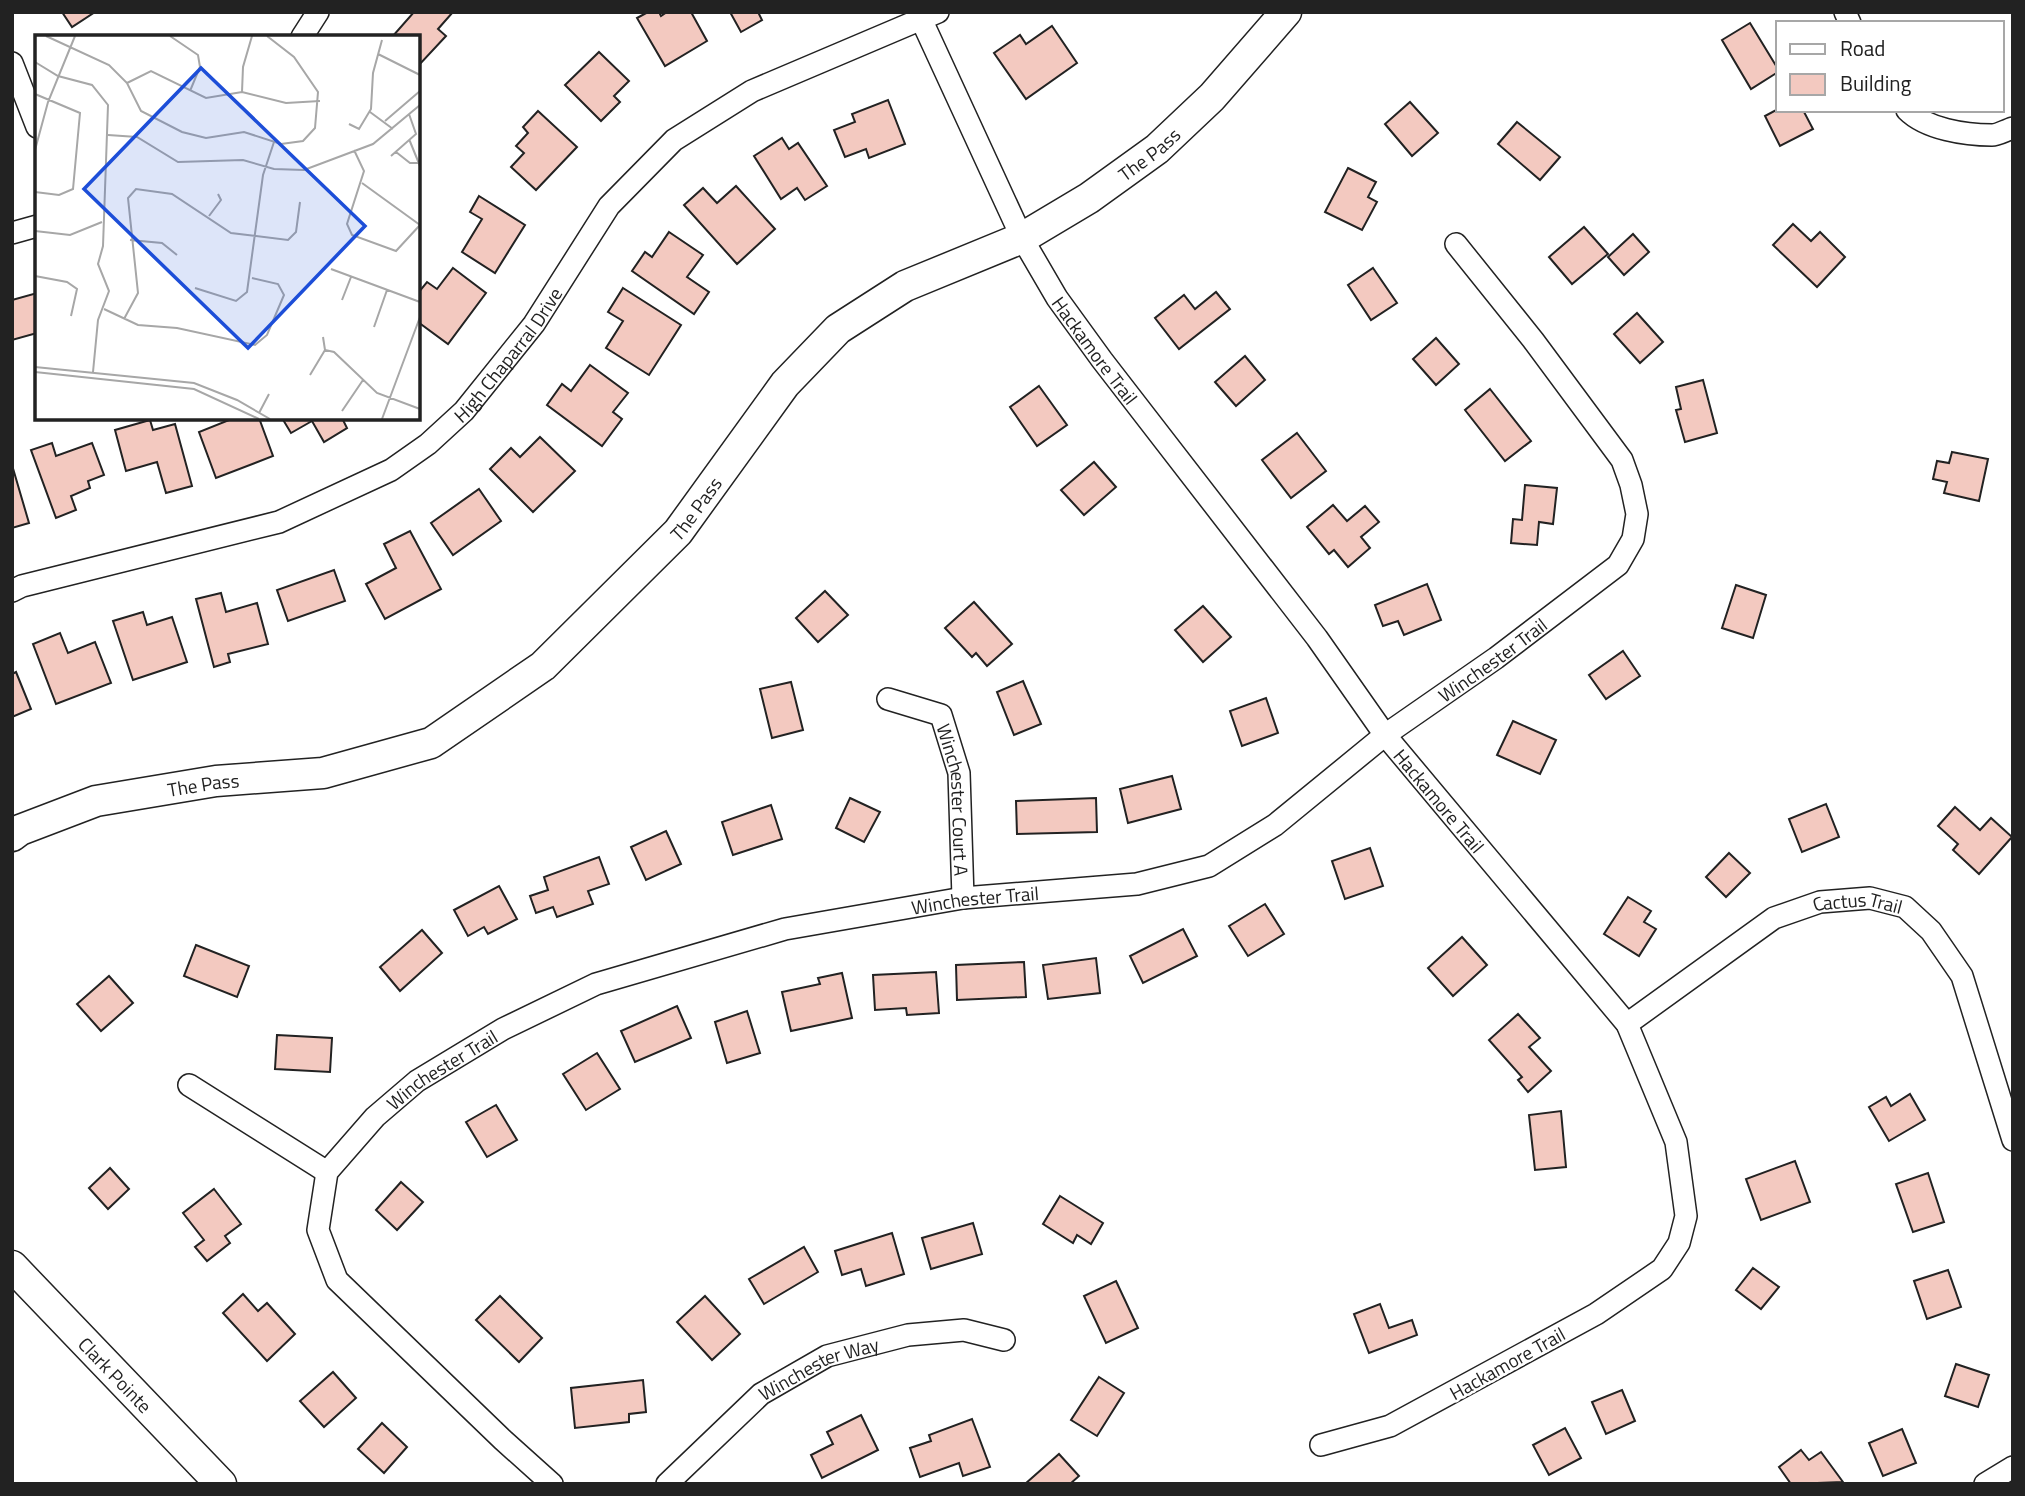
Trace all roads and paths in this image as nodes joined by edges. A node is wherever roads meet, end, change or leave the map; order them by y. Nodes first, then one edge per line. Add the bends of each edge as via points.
1 (318, 12) edge
2 (1286, 12) edge
3 (930, 16) edge
4 (303, 35) edge
5 (12, 62) edge
6 (1908, 112) edge
7 (35, 122) edge
8 (2013, 128) edge
9 (35, 227) edge
10 (12, 233) edge
11 (1022, 237) junction
12 (1456, 244) dead end
13 (12, 591) edge
14 (888, 699) dead end
15 (1385, 735) junction
16 (12, 836) edge
17 (963, 898) junction
18 (1627, 1024) junction
19 (189, 1085) dead end
20 (2013, 1140) edge
21 (327, 1172) junction
22 (12, 1266) edge
23 (1004, 1340) dead end
24 (1321, 1445) dead end
25 (2013, 1467) edge
26 (221, 1484) edge
27 (552, 1484) edge
28 (667, 1484) edge
29 (1985, 1484) edge

1 - 4 street
2 - 11 street, The Pass via 1212,96 1157,149 1089,198
3 - 11 street, Hackamore Trail
3 - 13 street, High Chaparral Drive via 752,91 674,140 609,206 534,324 464,411 391,470 279,522
5 - 7 street
6 - 8 street via 1938,129 1994,135
9 - 10 street
11 - 15 street, Hackamore Trail via 1057,298 1102,360 1317,638
11 - 16 street, The Pass via 905,286 838,329 785,384 678,532 543,666 431,743 323,773 216,781 96,801
12 - 15 street, Winchester Trail via 1622,460 1637,514 1633,539 1618,565
14 - 17 street, Winchester Court A via 941,715 959,773
15 - 17 street, Winchester Trail via 1275,825 1209,866 1137,884
15 - 18 street, Hackamore Trail
17 - 21 street, Winchester Trail via 785,929 596,984 503,1029 417,1081 375,1117
18 - 20 street, Cactus Trail via 1774,918 1820,902 1870,898 1905,907 1931,931 1962,976
18 - 24 street, Hackamore Trail via 1676,1142 1686,1216 1679,1242 1662,1269 1596,1314 1390,1426
19 - 21 street
21 - 27 street via 318,1230 337,1280
22 - 26 street, Clark Pointe
23 - 28 street, Winchester Way via 964,1330 908,1335 827,1356 761,1394
25 - 29 street

